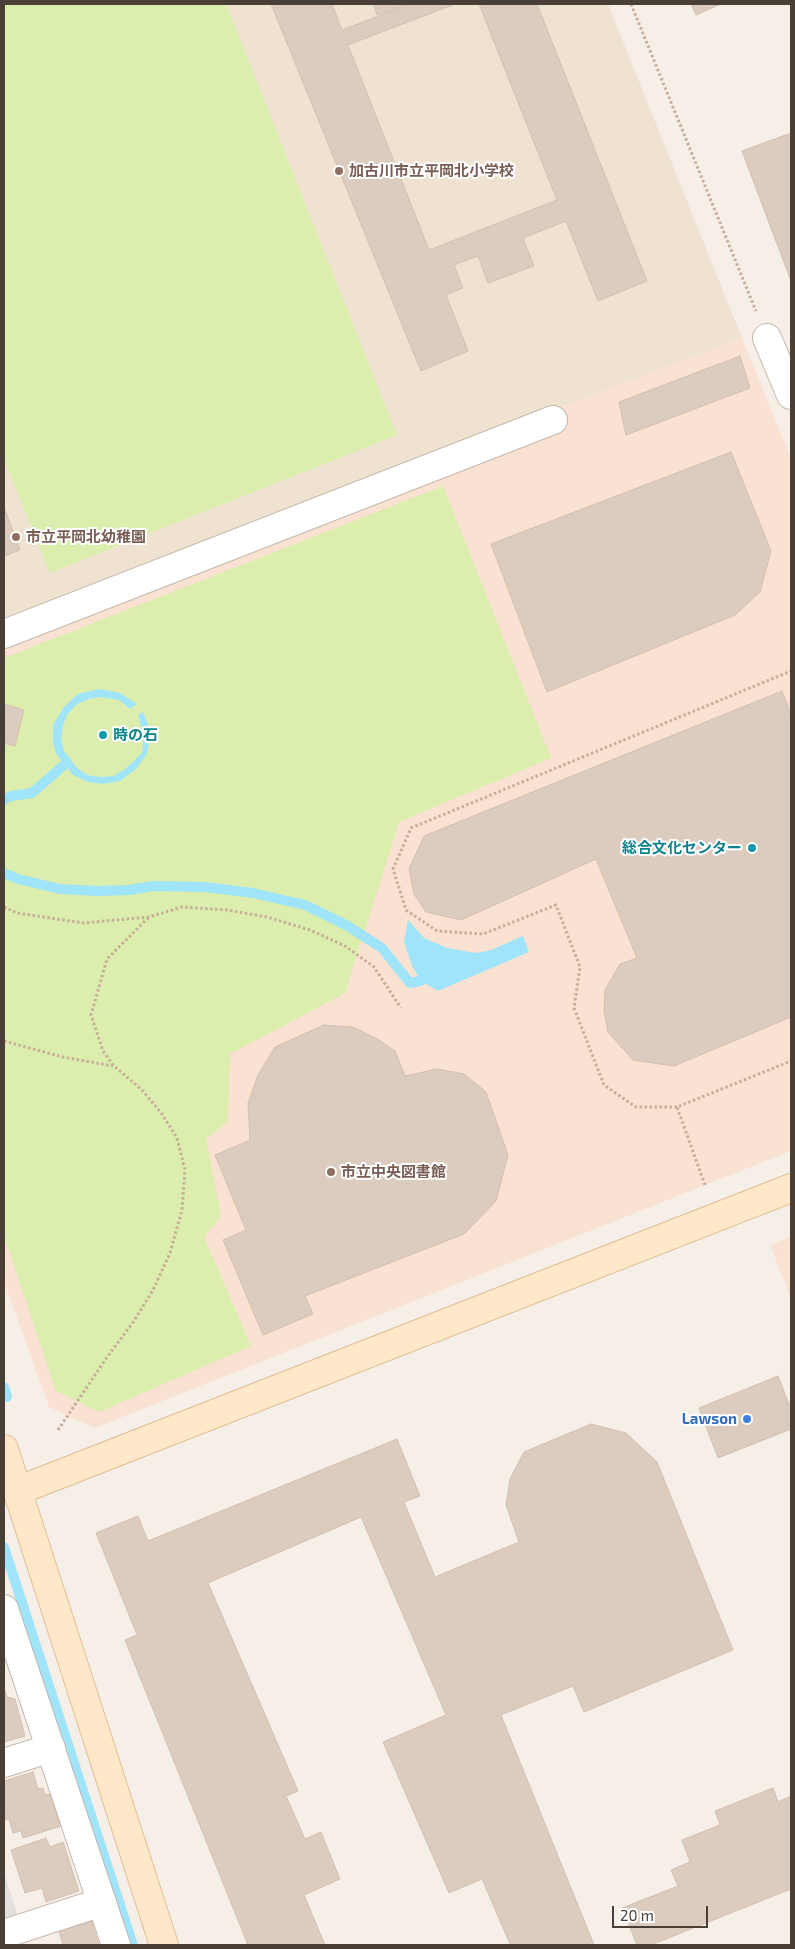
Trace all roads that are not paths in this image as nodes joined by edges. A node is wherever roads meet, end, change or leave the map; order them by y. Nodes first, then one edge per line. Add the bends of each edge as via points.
1 (767, 338) road end
2 (791, 395) edge
3 (553, 420) dead end
4 (4, 634) edge
5 (791, 1188) edge
6 (4, 1449) edge
7 (17, 1491) junction
8 (4, 1609) edge
9 (52, 1748) junction
10 (4, 1763) edge
11 (102, 1902) junction
12 (4, 1934) edge
13 (116, 1945) edge
14 (164, 1945) edge

1 - 2 street
3 - 4 street
5 - 7 street
6 - 7 street
7 - 14 street
8 - 9 street
9 - 10 street
9 - 11 street
11 - 12 street
11 - 13 street

